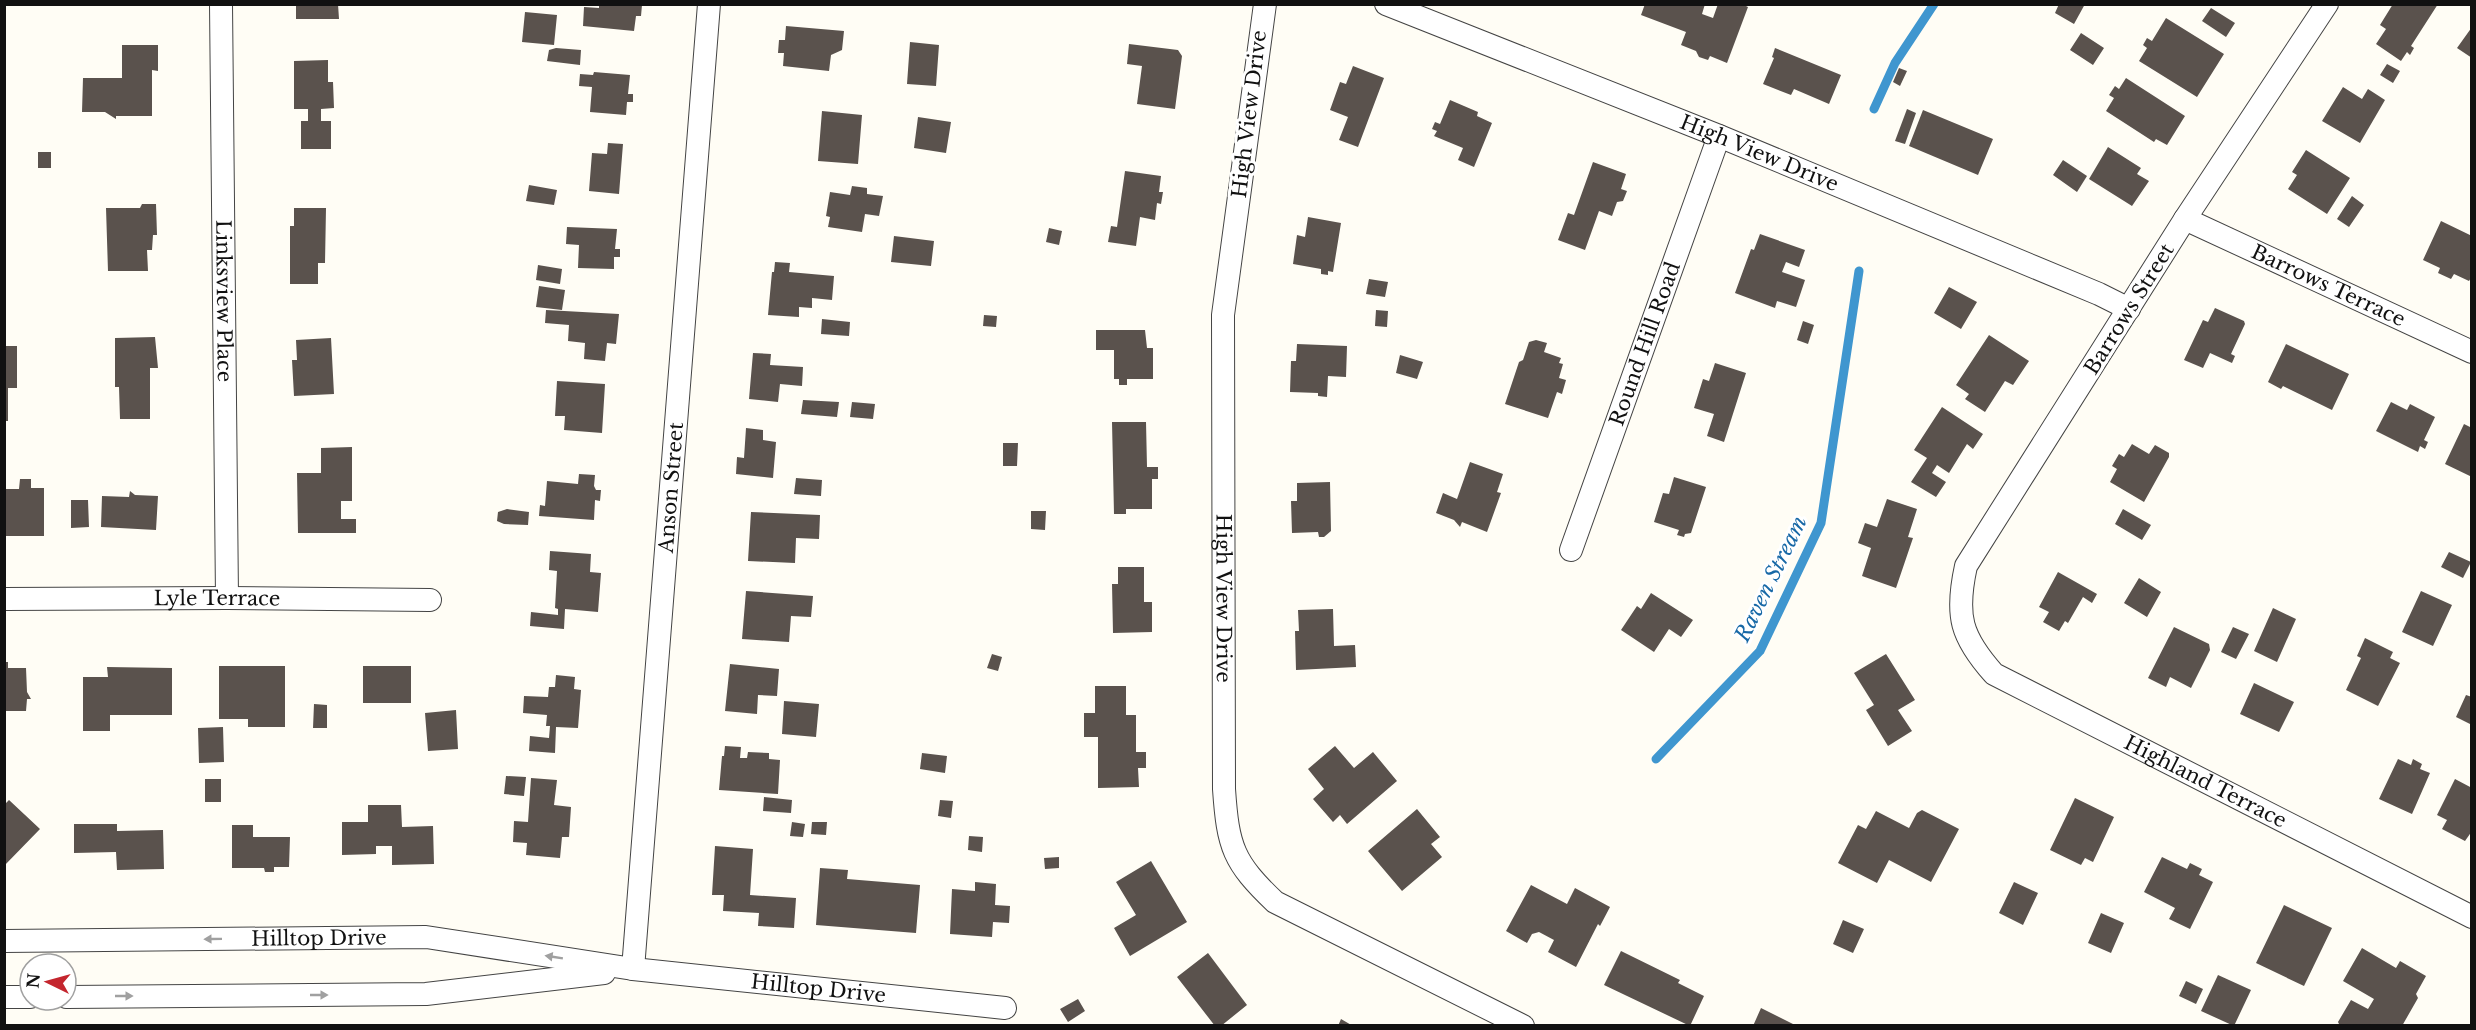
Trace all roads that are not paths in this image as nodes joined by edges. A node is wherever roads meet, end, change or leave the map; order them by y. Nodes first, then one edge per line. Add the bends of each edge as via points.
1 (221, 4) edge
2 (709, 4) edge
3 (1265, 4) edge
4 (1386, 4) edge
5 (2327, 4) edge
6 (1719, 136) junction
7 (2185, 219) junction
8 (2129, 309) junction
9 (2472, 352) edge
10 (1571, 550) dead end
11 (227, 598) junction
12 (4, 599) edge
13 (430, 600) dead end
14 (1962, 624) joint
15 (2472, 917) edge
16 (4, 941) edge
17 (633, 969) junction
18 (78, 997) edge
19 (1005, 1008) dead end
20 (1523, 1026) edge

1 - 11 street, Linksview Place
2 - 17 street, Anson Street
3 - 20 street, High View Drive via 1222,315 1226,824 1234,852 1249,877 1275,902
4 - 6 street, High View Drive
5 - 7 street, Barrows Street
6 - 8 street, High View Drive
6 - 10 street, Round Hill Road
7 - 8 street, Barrows Street
7 - 9 street, Barrows Terrace
8 - 14 street, Barrows Street via 1966,566 1960,594
11 - 12 street, Lyle Terrace
11 - 13 street, Lyle Terrace
14 - 15 street, Highland Terrace via 1973,651 1994,674
17 -> 16 street, Hilltop Drive via 426,937
18 -> 17 street, Hilltop Drive via 426,994
17 - 19 street, Hilltop Drive

